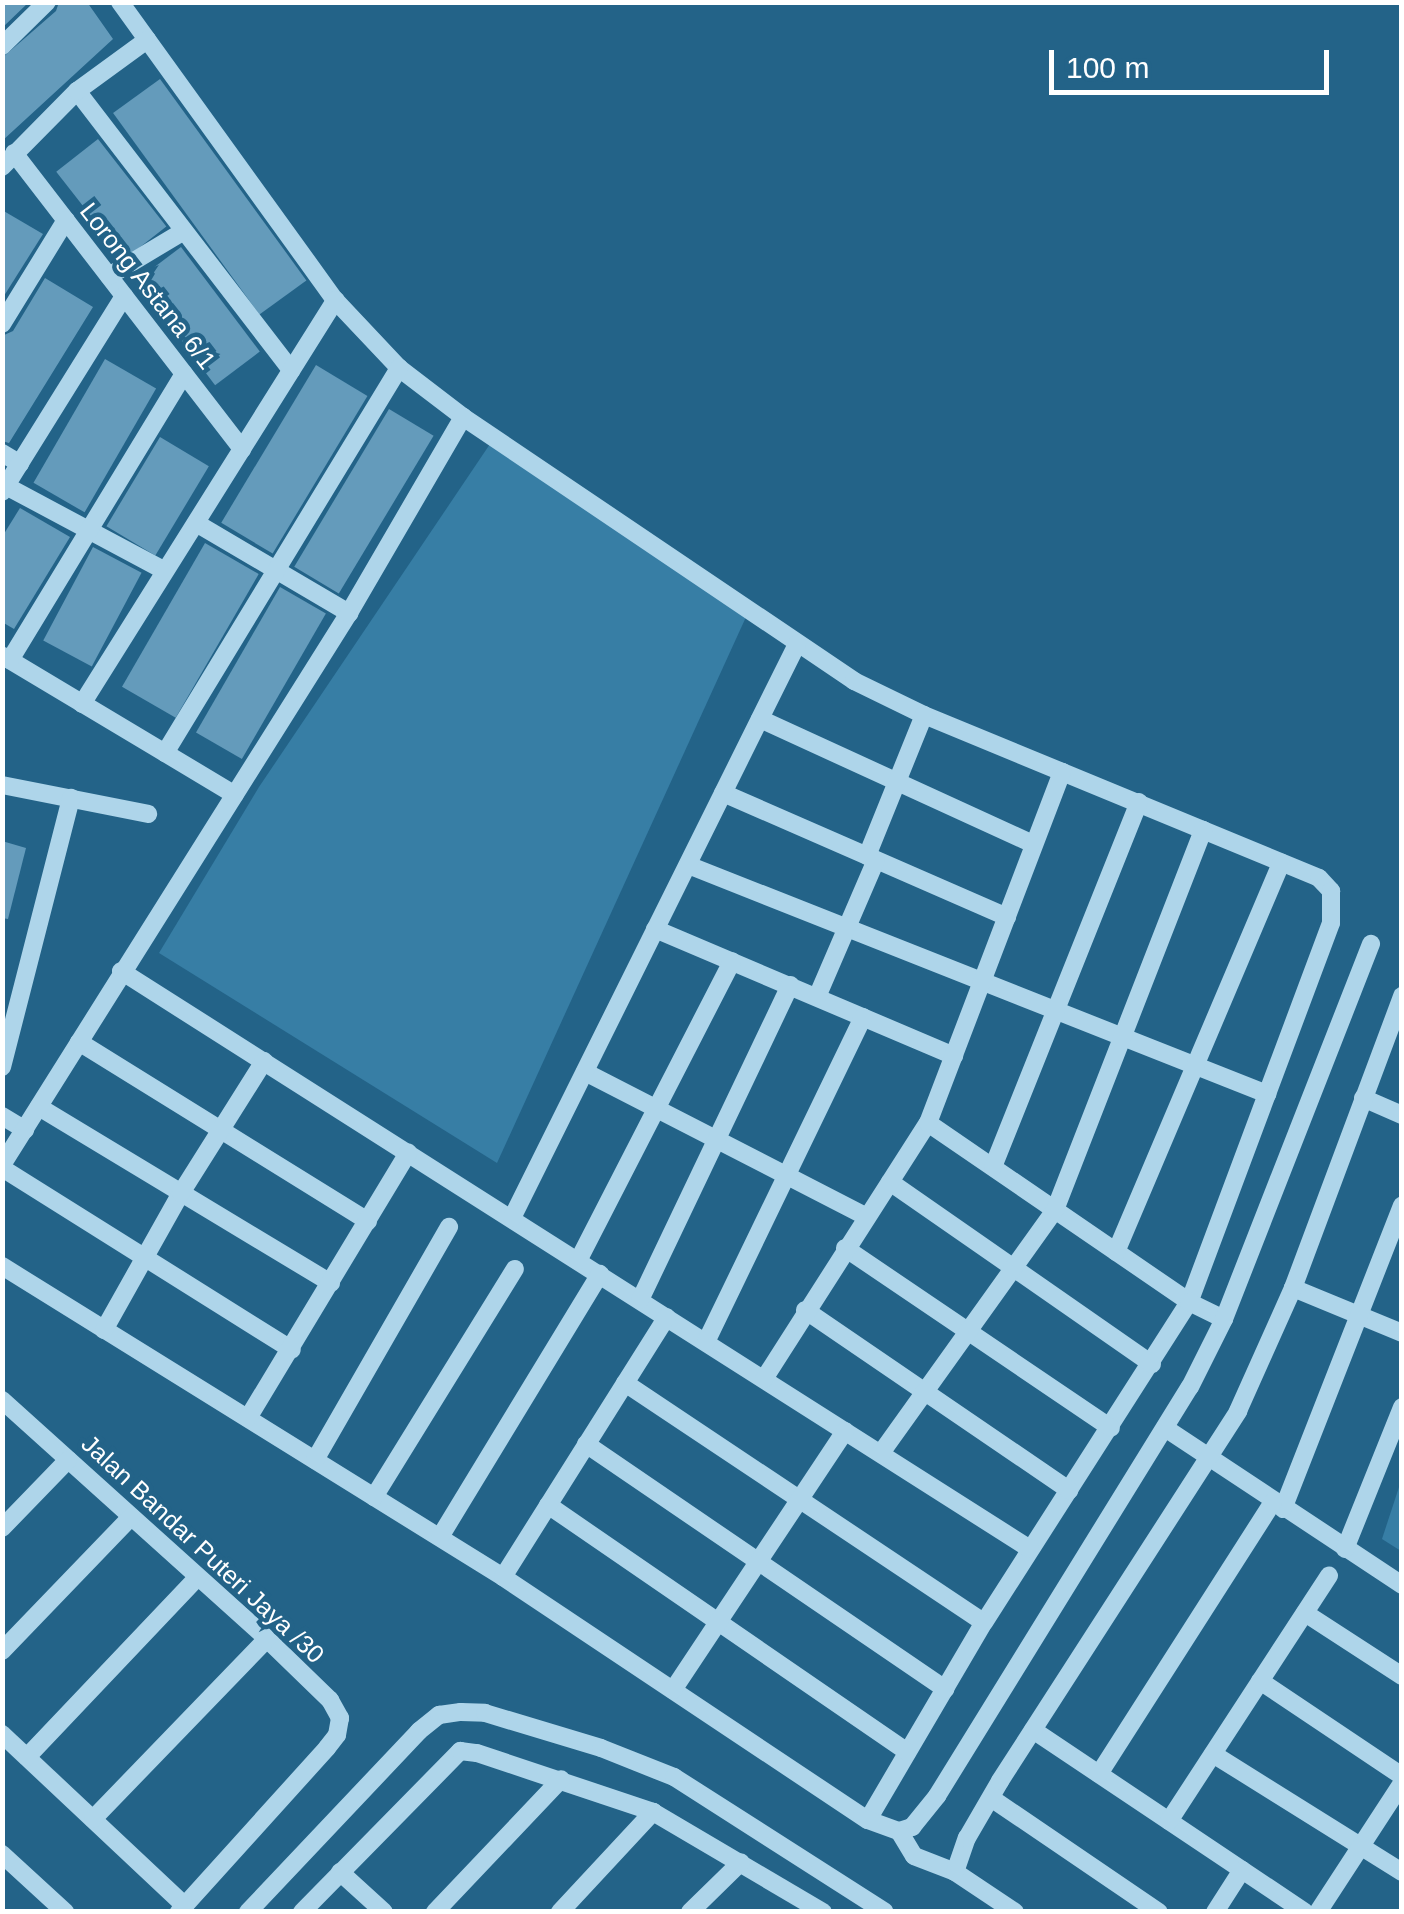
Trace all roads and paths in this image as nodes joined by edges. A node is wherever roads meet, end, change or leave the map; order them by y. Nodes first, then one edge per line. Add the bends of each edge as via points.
1 (47, 2) edge
2 (120, 2) edge
3 (147, 40) junction
4 (2, 46) edge
5 (76, 91) junction
6 (8, 160) edge
7 (66, 220) junction
8 (184, 231) junction
9 (109, 276) junction
10 (124, 296) junction
11 (336, 300) junction
12 (2, 324) edge
13 (399, 368) junction
14 (291, 370) junction
15 (184, 374) junction
16 (463, 416) junction
17 (242, 449) junction
18 (2, 453) edge
19 (20, 464) junction
20 (4, 489) edge
21 (196, 523) junction
22 (89, 530) junction
23 (276, 570) junction
24 (165, 572) junction
25 (349, 613) junction
26 (797, 644) junction
27 (6, 658) edge
28 (82, 704) junction
29 (924, 715) junction
30 (760, 719) junction
31 (164, 753) junction
32 (1062, 772) junction
33 (897, 781) junction
34 (2, 785) edge
35 (723, 793) junction
36 (235, 796) junction
37 (70, 798) junction
38 (1139, 802) junction
39 (148, 814) dead end
40 (1203, 830) junction
41 (1033, 844) junction
42 (872, 858) junction
43 (1281, 863) junction
44 (688, 865) junction
45 (1007, 917) junction
46 (847, 928) junction
47 (656, 929) junction
48 (1371, 944) dead end
49 (732, 961) junction
50 (121, 971) junction
51 (980, 981) junction
52 (790, 986) junction
53 (1402, 996) edge
54 (817, 997) junction
55 (1056, 1011) junction
56 (864, 1017) junction
57 (1123, 1038) junction
58 (78, 1042) junction
59 (954, 1056) junction
60 (264, 1061) junction
61 (1195, 1066) junction
62 (2, 1067) edge
63 (585, 1072) junction
64 (1266, 1094) junction
65 (1364, 1098) junction
66 (39, 1107) junction
67 (656, 1108) junction
68 (1402, 1115) edge
69 (2, 1116) edge
70 (928, 1123) junction
71 (25, 1130) junction
72 (223, 1130) junction
73 (720, 1140) junction
74 (408, 1152) junction
75 (2, 1167) edge
76 (993, 1167) junction
77 (788, 1173) junction
78 (890, 1182) junction
79 (181, 1193) junction
80 (1402, 1206) edge
81 (1056, 1210) junction
82 (865, 1216) junction
83 (512, 1218) junction
84 (368, 1221) junction
85 (449, 1227) dead end
86 (845, 1248) junction
87 (1116, 1252) junction
88 (145, 1258) junction
89 (578, 1261) junction
90 (2, 1266) edge
91 (1015, 1267) junction
92 (516, 1269) dead end
93 (600, 1274) junction
94 (331, 1283) junction
95 (1293, 1288) junction
96 (640, 1300) junction
97 (1189, 1302) junction
98 (805, 1310) junction
99 (1358, 1315) junction
100 (668, 1318) junction
101 (1224, 1319) junction
102 (104, 1330) junction
103 (970, 1332) junction
104 (1402, 1333) edge
105 (706, 1342) junction
106 (292, 1350) junction
107 (1152, 1364) junction
108 (764, 1379) junction
109 (625, 1383) junction
110 (925, 1392) junction
111 (2, 1400) edge
112 (1402, 1407) edge
113 (248, 1418) junction
114 (1111, 1428) junction
115 (1165, 1428) junction
116 (845, 1431) junction
117 (586, 1444) junction
118 (881, 1453) junction
119 (68, 1460) junction
120 (314, 1460) junction
121 (1208, 1460) junction
122 (1069, 1490) junction
123 (374, 1497) junction
124 (800, 1499) junction
125 (548, 1505) junction
126 (1278, 1505) junction
127 (131, 1517) junction
128 (2, 1528) edge
129 (440, 1537) junction
130 (1030, 1548) junction
131 (1345, 1549) junction
132 (758, 1561) junction
133 (1329, 1576) dead end
134 (503, 1577) junction
135 (198, 1578) junction
136 (1402, 1586) edge
137 (1305, 1613) junction
138 (717, 1622) junction
139 (984, 1622) junction
140 (266, 1639) junction
141 (2, 1650) edge
142 (1402, 1676) edge
143 (1260, 1681) junction
144 (945, 1688) junction
145 (672, 1690) junction
146 (1033, 1730) junction
147 (2, 1734) edge
148 (907, 1752) junction
149 (1213, 1754) junction
150 (27, 1757) junction
151 (1099, 1774) junction
152 (561, 1779) junction
153 (1402, 1779) edge
154 (990, 1798) junction
155 (653, 1812) junction
156 (93, 1819) junction
157 (868, 1820) junction
158 (1168, 1820) junction
159 (899, 1831) junction
160 (1362, 1846) junction
161 (2, 1854) edge
162 (741, 1862) junction
163 (1242, 1870) junction
164 (340, 1872) junction
165 (955, 1872) junction
166 (1402, 1872) edge
167 (182, 1909) edge
168 (818, 1910) edge
169 (65, 1912) edge
170 (248, 1912) edge
171 (302, 1912) edge
172 (384, 1912) edge
173 (436, 1912) edge
174 (560, 1912) edge
175 (690, 1912) edge
176 (885, 1912) edge
177 (1015, 1912) edge
178 (1158, 1912) edge
179 (1216, 1912) edge
180 (1305, 1912) edge
181 (1318, 1912) edge

1 - 4 street
2 - 3 street
3 - 5 street
3 - 11 street
5 - 6 street
5 - 8 street
6 - 7 street, Lorong Astana 6/1
7 - 9 street, Lorong Astana 6/1
7 - 12 street
8 - 9 street
8 - 14 street
9 - 10 street, Lorong Astana 6/1
10 - 15 street, Lorong Astana 6/1
10 - 19 street
11 - 13 street
11 - 14 street
13 - 16 street
13 - 23 street
14 - 17 street
15 - 17 street, Lorong Astana 6/1
15 - 22 street
16 - 25 street
16 - 26 street
17 - 21 street
18 - 19 street
19 - 20 street
20 - 22 street
21 - 23 street
21 - 24 street
22 - 24 street
22 - 27 street
23 - 25 street
23 - 31 street
24 - 28 street
25 - 36 street
26 - 29 street
26 - 30 street
27 - 28 street
28 - 31 street
29 - 32 street
29 - 33 street
30 - 33 street
30 - 35 street
31 - 36 street
32 - 38 street
32 - 41 street
33 - 41 street
33 - 42 street
34 - 37 street
35 - 42 street
35 - 44 street
36 - 50 street
37 - 39 street
37 - 62 street
38 - 40 street
38 - 55 street
40 - 43 street
40 - 57 street
41 - 45 street
42 - 45 street
42 - 46 street
43 - 61 street
43 - 64 street via 1319,878 1333,903
44 - 46 street
44 - 47 street
45 - 51 street
46 - 51 street
46 - 54 street
47 - 49 street
47 - 63 street
48 - 101 street
49 - 52 street
49 - 67 street
50 - 58 street
50 - 60 street
51 - 55 street
51 - 59 street
52 - 54 street
52 - 73 street
53 - 65 street
54 - 56 street
55 - 57 street
55 - 76 street
56 - 59 street
56 - 77 street
57 - 61 street
57 - 81 street
58 - 66 street
58 - 72 street
59 - 70 street
60 - 72 street
60 - 74 street
61 - 64 street
61 - 87 street
63 - 67 street
63 - 83 street
64 - 97 street
65 - 68 street
65 - 95 street
66 - 71 street
66 - 79 street
67 - 73 street
67 - 89 street
69 - 71 street
70 - 76 street
70 - 78 street
71 - 75 street
72 - 79 street
72 - 84 street
73 - 77 street
73 - 96 street
74 - 83 street
74 - 84 street
75 - 88 street
76 - 81 street
77 - 82 street
77 - 105 street
78 - 82 street
78 - 91 street
79 - 88 street
79 - 94 street
80 - 99 street
81 - 87 street
81 - 91 street
82 - 86 street
83 - 89 street
84 - 94 street
85 - 120 street
86 - 98 street
86 - 103 street
87 - 97 street
88 - 102 street
88 - 106 street
89 - 93 street
90 - 102 street
91 - 103 street
91 - 107 street
92 - 123 street
93 - 96 street
93 - 129 street
94 - 106 street
95 - 99 street
95 - 121 street via 1238,1411
96 - 100 street
97 - 101 street
97 - 107 street
98 - 108 street
98 - 110 street
99 - 104 street
99 - 126 street
100 - 105 street
100 - 109 street
101 - 115 street
102 - 113 street
103 - 110 street
103 - 114 street
105 - 108 street
106 - 113 street
107 - 114 street
108 - 116 street
109 - 117 street
109 - 124 street
110 - 118 street
110 - 122 street
111 - 119 street, Jalan Bandar Puteri Jaya /30
112 - 131 street
113 - 120 street
114 - 122 street
115 - 121 street
115 - 159 street via 937,1796 912,1827
116 - 118 street
116 - 124 street
117 - 125 street
117 - 132 street
118 - 130 street
119 - 127 street, Jalan Bandar Puteri Jaya /30
119 - 128 street
120 - 123 street
121 - 126 street
121 - 146 street
122 - 130 street
123 - 129 street
124 - 132 street
124 - 139 street
125 - 134 street
125 - 138 street
126 - 131 street
126 - 151 street
127 - 135 street, Jalan Bandar Puteri Jaya /30
127 - 141 street
129 - 134 street
130 - 139 street
131 - 136 street
132 - 138 street
132 - 144 street
133 - 137 street
134 - 145 street
135 - 140 street, Jalan Bandar Puteri Jaya /30
135 - 150 street
137 - 142 street
137 - 143 street
138 - 145 street
138 - 148 street
139 - 144 street
140 - 156 street
140 - 167 street, Jalan Bandar Puteri Jaya /30 via 330,1700 340,1718 337,1735
143 - 149 street
143 - 153 street
144 - 148 street
145 - 157 street
146 - 151 street
146 - 154 street
147 - 150 street
148 - 157 street
149 - 158 street
149 - 160 street
150 - 156 street
151 - 158 street
152 - 155 street
152 - 164 street via 460,1751
152 - 173 street
153 - 160 street
154 - 165 street
154 - 178 street
155 - 162 street
155 - 174 street
156 - 167 street
157 - 159 street
158 - 163 street
159 - 165 street via 914,1856
160 - 166 street
160 - 181 street
161 - 169 street
162 - 168 street
162 - 175 street
163 - 179 street
163 - 180 street
164 - 171 street
164 - 172 street
165 - 177 street
170 - 176 street via 420,1731 439,1716 461,1712 601,1748 674,1777

